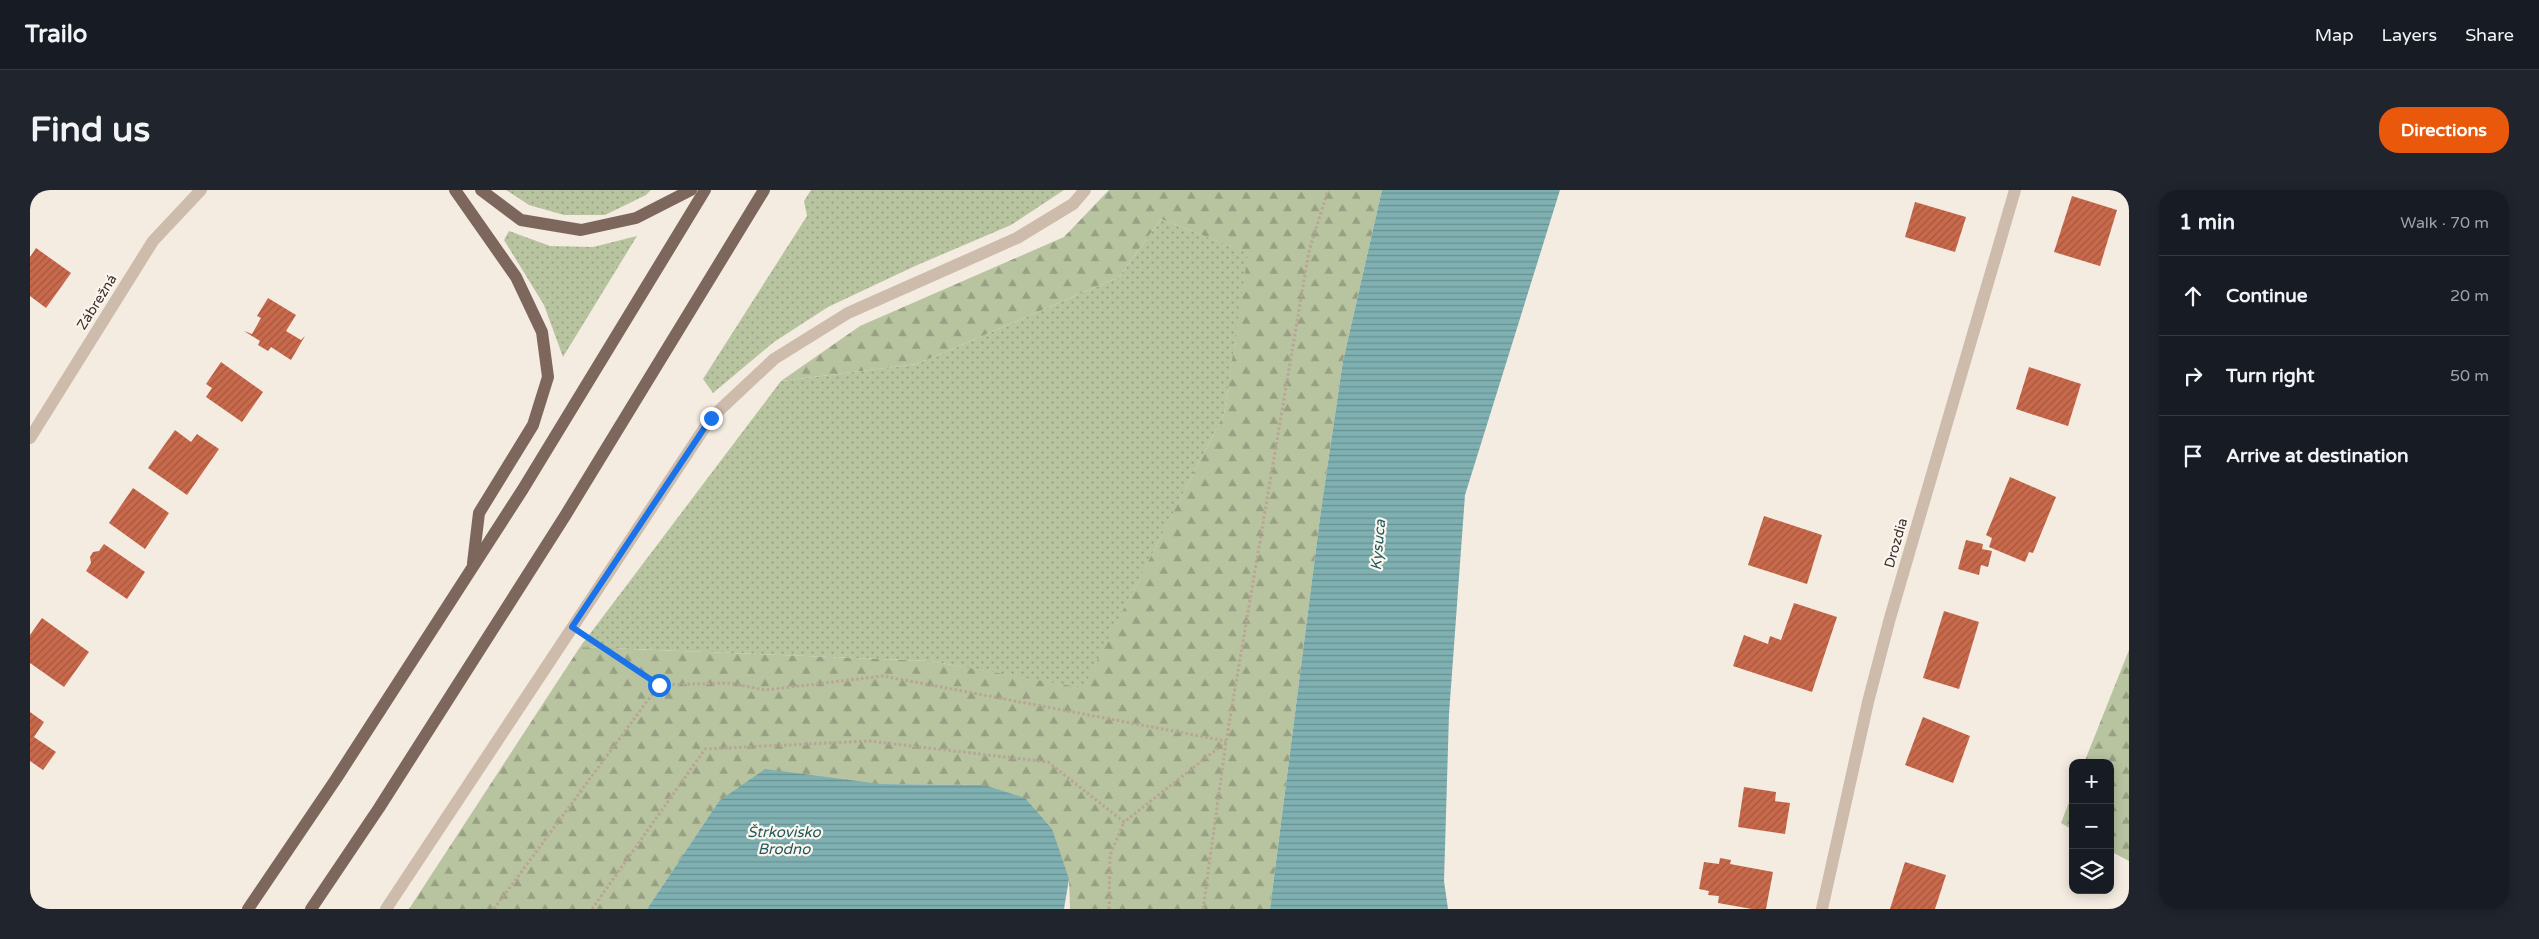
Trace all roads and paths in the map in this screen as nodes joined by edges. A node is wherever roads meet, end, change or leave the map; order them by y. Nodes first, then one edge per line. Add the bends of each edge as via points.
1 (201, 190) edge
2 (455, 190) edge
3 (482, 190) edge
4 (691, 190) edge
5 (704, 190) edge
6 (764, 190) edge
7 (1085, 190) edge
8 (1328, 190) edge
9 (2015, 190) edge
10 (30, 438) edge
11 (472, 568) junction
12 (572, 627) junction
13 (659, 685) junction
14 (1226, 742) junction
15 (1124, 822) junction
16 (248, 909) edge
17 (311, 909) edge
18 (386, 909) edge
19 (494, 909) edge
20 (592, 909) edge
21 (1109, 909) edge
22 (1203, 909) edge
23 (1822, 909) edge

1 - 10 street, Zábrežná via 153,241
2 - 11 main road via 516,277 542,332 548,377 533,425 479,513
3 - 4 main road via 521,220 581,230 636,218
5 - 11 main road
6 - 17 main road via 560,525
7 - 12 street via 1073,204 1017,238 848,312 774,359 711,418
8 - 14 path via 1309,251
9 - 23 street, Drozdia via 1890,618
11 - 16 main road
12 - 13 path
12 - 18 street
13 - 14 path via 730,683 765,690 883,676
13 - 19 path
14 - 15 path
14 - 22 path
15 - 20 path via 1048,762 869,741 705,749
15 - 21 path via 1110,855

